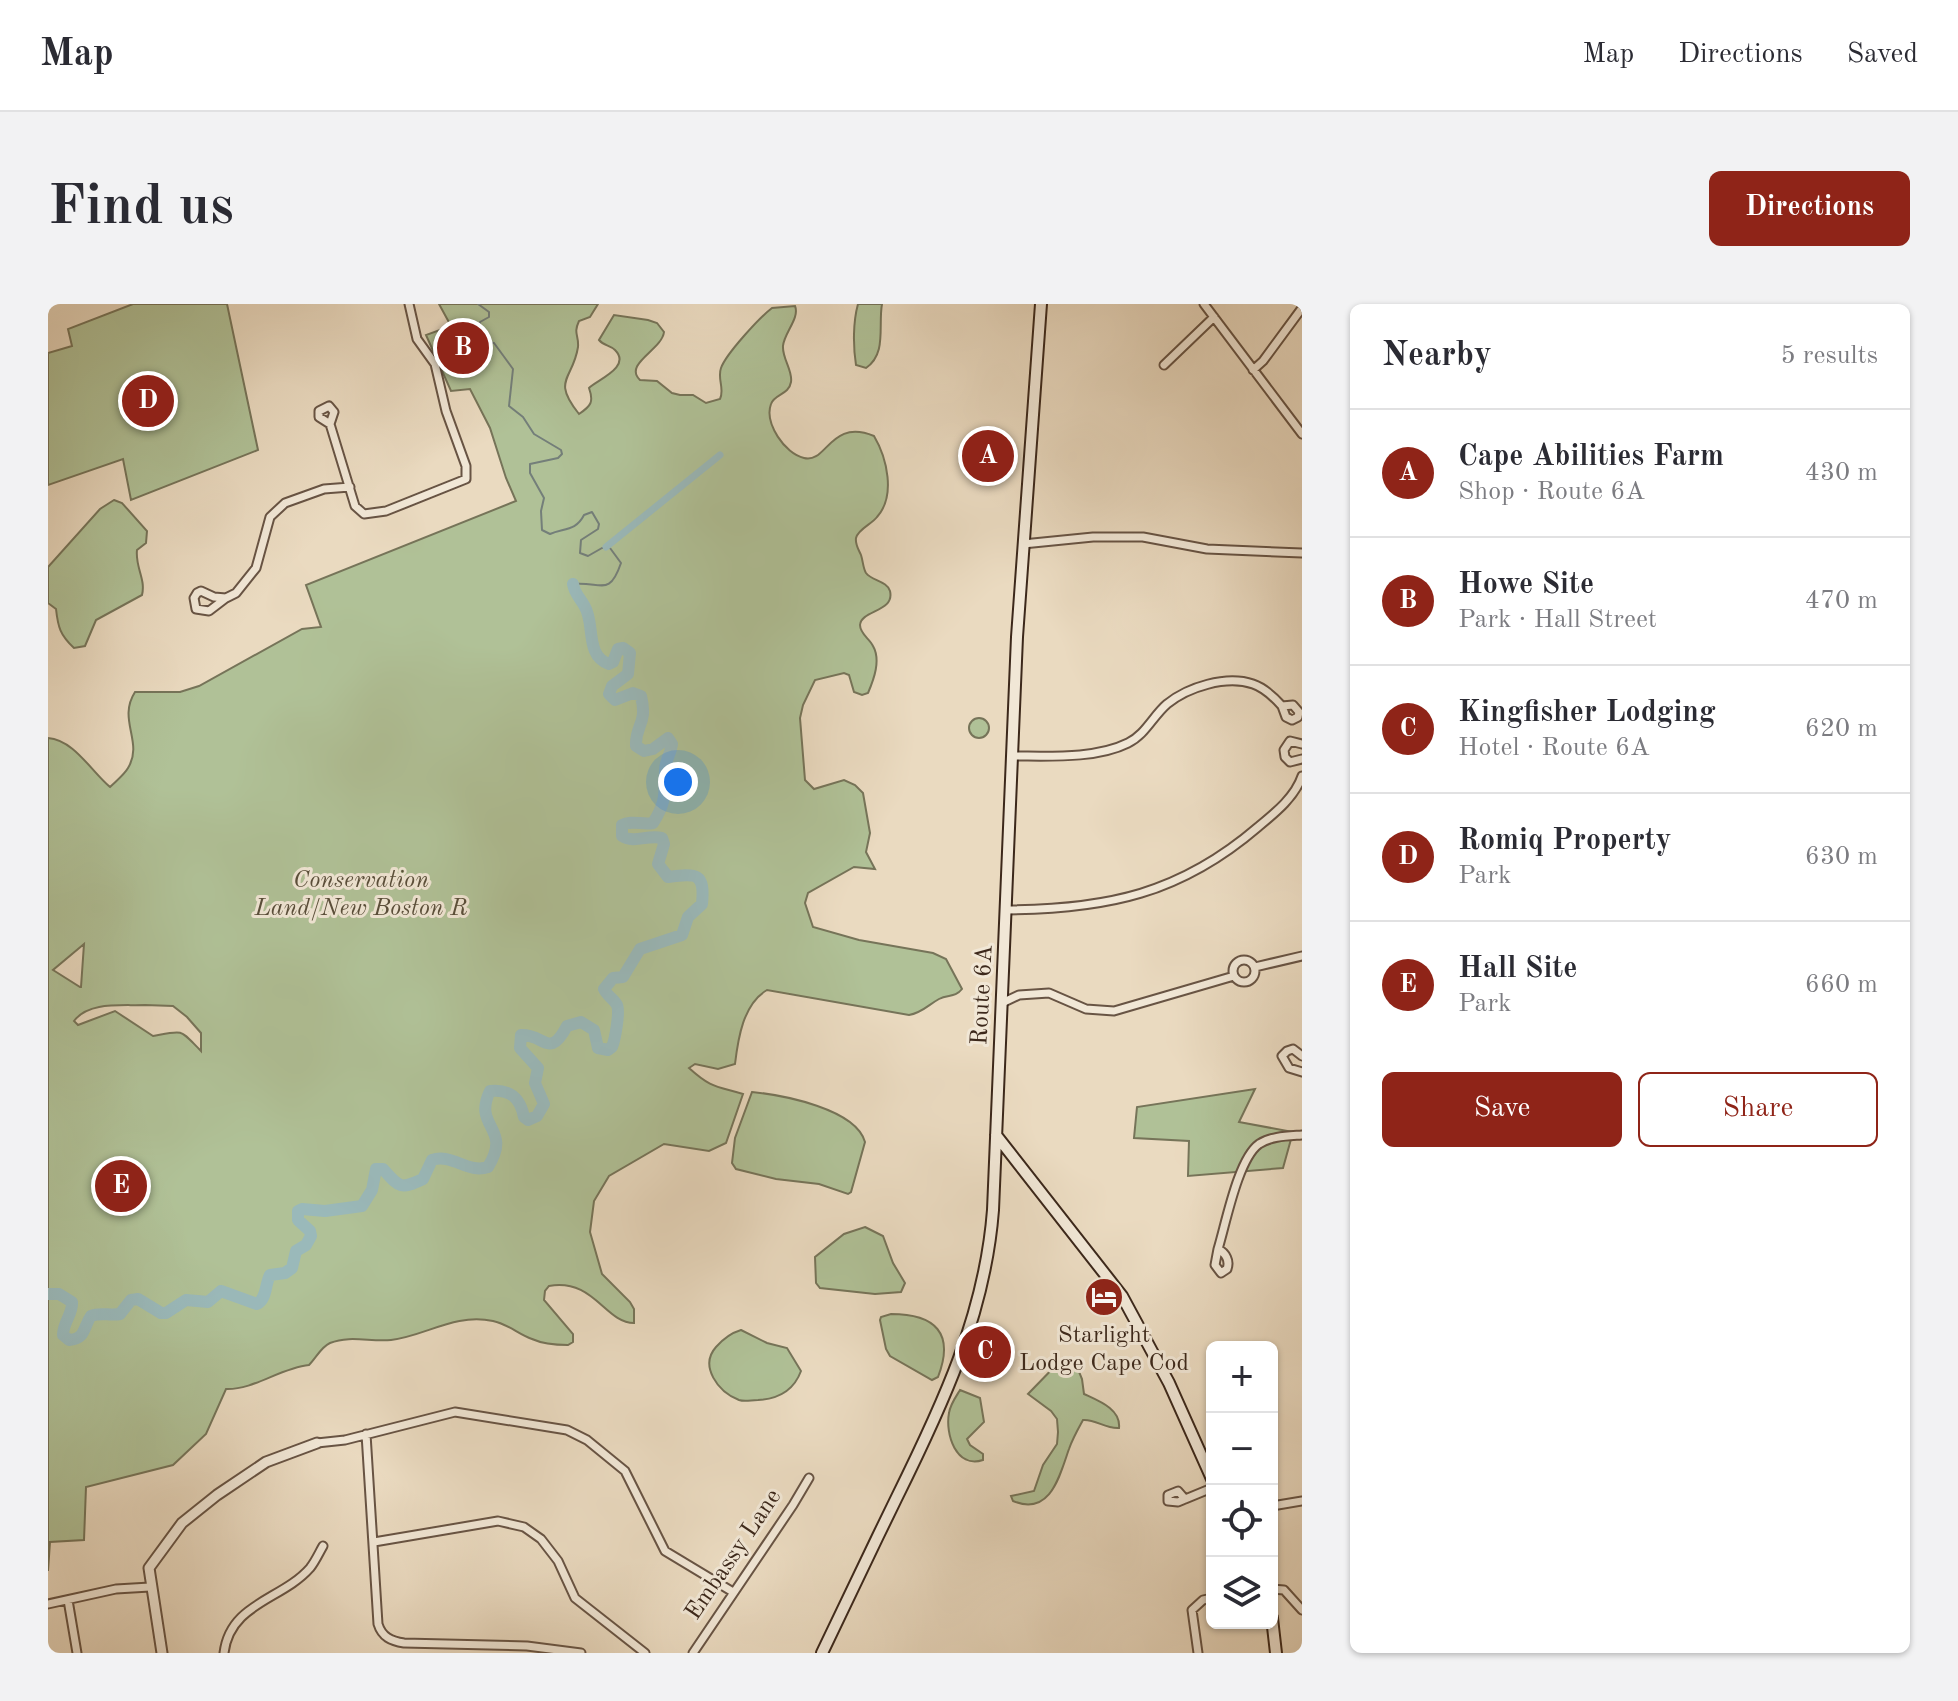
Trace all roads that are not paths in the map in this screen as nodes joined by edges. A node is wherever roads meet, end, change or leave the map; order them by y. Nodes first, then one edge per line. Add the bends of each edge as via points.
1 (409, 304) edge
2 (1041, 304) edge
3 (1204, 304) edge
4 (1302, 308) edge
5 (1214, 317) junction
6 (1164, 365) dead end
7 (1253, 370) junction
8 (330, 424) dead end
9 (1302, 434) edge
10 (350, 487) junction
11 (1023, 544) junction
12 (1302, 553) edge
13 (226, 598) dead end
14 (1282, 706) dead end
15 (1302, 744) edge
16 (1013, 756) junction
17 (1300, 760) edge
18 (1302, 774) edge
19 (1007, 910) junction
20 (1302, 956) edge
21 (1255, 967) junction
22 (1234, 976) junction
23 (1002, 1003) junction
24 (1302, 1056) edge
25 (1302, 1072) edge
26 (996, 1135) junction
27 (1302, 1135) edge
28 (1218, 1249) dead end
29 (366, 1434) junction
30 (317, 1443) joint
31 (1206, 1466) edge
32 (809, 1478) dead end
33 (1206, 1490) edge
34 (1185, 1499) dead end
35 (1302, 1501) edge
36 (1278, 1505) edge
37 (374, 1542) junction
38 (323, 1546) dead end
39 (150, 1587) junction
40 (1278, 1590) edge
41 (733, 1592) junction
42 (1206, 1599) edge
43 (68, 1600) junction
44 (48, 1604) edge
45 (1302, 1610) edge
46 (1273, 1629) edge
47 (77, 1653) edge
48 (162, 1653) edge
49 (224, 1653) edge
50 (581, 1653) edge
51 (645, 1653) edge
52 (693, 1653) edge
53 (822, 1653) edge
54 (1198, 1653) edge
55 (1276, 1653) edge

1 - 10 street via 417,339 435,364 468,477 372,515 355,506
2 - 11 main road, Route 6A
3 - 5 street
4 - 7 street
5 - 6 street
5 - 7 street
7 - 9 street
8 - 10 street
10 - 13 street via 324,489 285,503 267,523 256,568
11 - 12 street via 1143,537 1207,549
11 - 16 main road, Route 6A
14 - 16 street via 1250,683 1209,684 1165,705 1128,743 1101,751
15 - 17 street via 1290,741 1284,750 1287,760
16 - 19 main road, Route 6A
17 - 18 street
18 - 19 street via 1290,797 1247,836 1186,875 1122,900 1087,907
19 - 23 main road, Route 6A
20 - 21 street
21 - 22 street via 1247,982
21 - 22 street via 1240,961
22 - 23 street via 1114,1011 1086,1009 1049,993 1019,995
23 - 26 main road, Route 6A
24 - 25 street via 1293,1049 1282,1056 1289,1068
26 - 31 main road via 1122,1296
26 - 53 main road, Route 6A via 989,1254 956,1372
27 - 28 street via 1268,1139 1251,1153
29 - 30 street
29 - 37 street
29 - 41 street via 455,1412 567,1430 625,1471 665,1551
30 - 39 street via 266,1462 182,1523 149,1568
32 - 41 street, Embassy Lane
33 - 34 street
35 - 36 street
37 - 50 street via 378,1624 389,1639
37 - 51 street via 498,1521 524,1527 558,1561 575,1598
38 - 49 street via 310,1568 236,1621
39 - 43 street
39 - 48 street
40 - 45 street
41 - 52 street, Embassy Lane
42 - 54 street via 1192,1614
43 - 44 street
43 - 47 street
46 - 55 main road

